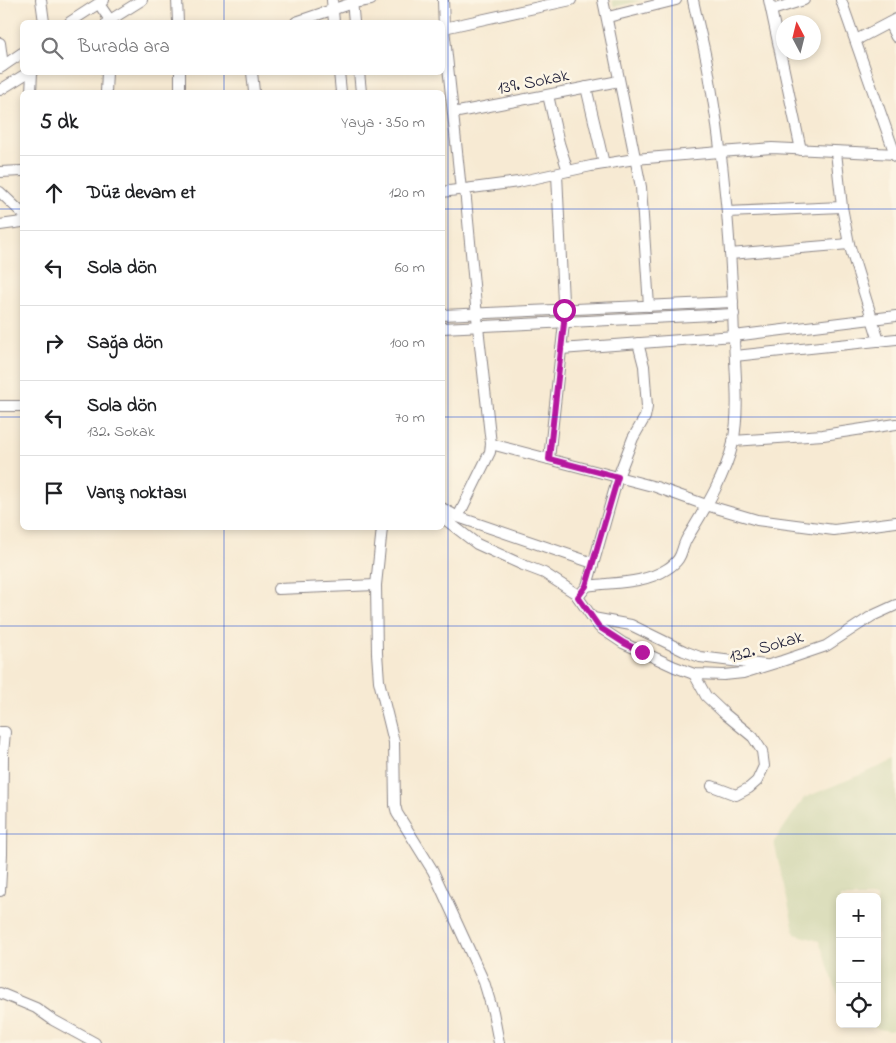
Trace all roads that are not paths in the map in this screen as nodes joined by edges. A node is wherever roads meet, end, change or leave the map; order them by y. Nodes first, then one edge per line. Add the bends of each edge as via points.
1 (41, 0) edge
2 (142, 0) edge
3 (177, 0) edge
4 (332, 0) edge
5 (371, 0) edge
6 (443, 0) edge
7 (572, 0) edge
8 (603, 0) edge
9 (676, 0) edge
10 (693, 0) edge
11 (804, 0) edge
12 (841, 0) edge
13 (101, 2) edge
14 (352, 2) edge
15 (531, 4) edge
16 (771, 5) edge
17 (333, 11) junction
18 (608, 17) junction
19 (44, 20) edge
20 (73, 20) edge
21 (108, 20) edge
22 (112, 20) edge
23 (178, 20) edge
24 (303, 20) edge
25 (334, 20) edge
26 (354, 20) edge
27 (444, 20) edge
28 (892, 21) edge
29 (445, 28) edge
30 (445, 37) edge
31 (896, 37) edge
32 (856, 40) junction
33 (0, 43) edge
34 (20, 55) edge
35 (2, 67) edge
36 (25, 75) edge
37 (30, 75) edge
38 (107, 75) edge
39 (180, 75) edge
40 (252, 75) edge
41 (339, 75) edge
42 (359, 75) edge
43 (619, 81) junction
44 (586, 87) junction
45 (0, 90) edge
46 (31, 90) edge
47 (106, 90) edge
48 (180, 90) edge
49 (254, 90) edge
50 (341, 90) edge
51 (362, 90) edge
52 (548, 95) junction
53 (453, 113) junction
54 (801, 150) junction
55 (720, 152) junction
56 (836, 152) junction
57 (896, 155) edge
58 (635, 160) junction
59 (604, 164) junction
60 (20, 171) edge
61 (0, 172) edge
62 (562, 172) junction
63 (463, 189) junction
64 (0, 192) edge
65 (445, 192) edge
66 (842, 207) junction
67 (20, 211) edge
68 (727, 212) junction
69 (20, 222) edge
70 (0, 225) edge
71 (849, 244) junction
72 (730, 254) junction
73 (733, 302) junction
74 (649, 306) junction
75 (564, 310) junction
76 (476, 314) junction
77 (734, 314) junction
78 (445, 315) edge
79 (896, 316) edge
80 (872, 319) junction
81 (564, 323) junction
82 (478, 327) junction
83 (445, 328) edge
84 (734, 336) junction
85 (896, 340) edge
86 (879, 341) junction
87 (638, 343) junction
88 (561, 349) junction
89 (735, 356) junction
90 (0, 406) edge
91 (20, 406) edge
92 (896, 424) edge
93 (733, 441) junction
94 (490, 444) junction
95 (549, 459) junction
96 (618, 477) junction
97 (706, 505) junction
98 (445, 510) edge
99 (458, 517) junction
100 (445, 519) edge
101 (896, 522) edge
102 (382, 530) edge
103 (593, 563) junction
104 (376, 585) junction
105 (586, 586) junction
106 (278, 589) dead end
107 (578, 597) junction
108 (896, 605) edge
109 (592, 618) junction
110 (771, 665) junction
111 (694, 674) junction
112 (0, 732) edge
113 (712, 786) dead end
114 (0, 890) edge
115 (0, 993) edge
116 (94, 1043) edge
117 (498, 1043) edge

1 - 19 street
2 - 22 street
3 - 23 street
4 - 17 street
5 - 14 street
6 - 27 street
7 - 15 street
8 - 18 street
9 - 18 street
10 - 55 street via 709,73
11 - 16 street
12 - 32 street
13 - 20 street
13 - 21 street
14 - 17 street
14 - 26 street
15 - 29 street
16 - 54 street
17 - 24 street
17 - 25 street
18 - 43 street
28 - 31 street
28 - 32 street
30 - 53 street
32 - 57 street
33 - 35 street
34 - 35 street
36 - 45 street
37 - 46 street
38 - 47 street
39 - 48 street
40 - 49 street
41 - 50 street
42 - 51 street
43 - 44 street, 139. Sokak
43 - 58 street
44 - 52 street, 139. Sokak
44 - 59 street
52 - 53 street, 139. Sokak
52 - 62 street
53 - 63 street
54 - 55 street via 772,148
54 - 56 street
55 - 58 street
55 - 68 street
56 - 57 street
56 - 66 street
58 - 59 street
58 - 74 street via 641,187
59 - 62 street
60 - 61 street
62 - 63 street
62 - 75 street
63 - 65 street
63 - 76 street
64 - 67 street
66 - 68 street
66 - 71 street
68 - 72 street
69 - 70 street
71 - 72 street
71 - 80 street
72 - 73 street
73 - 74 street
73 - 77 street
74 - 75 street
75 - 76 street
75 - 81 street
76 - 78 street
76 - 82 street
77 - 81 street
77 - 84 street
79 - 80 street
80 - 84 street
80 - 86 street
81 - 82 street
81 - 88 street
82 - 83 street
82 - 94 street
84 - 87 street
84 - 89 street
85 - 86 street
86 - 89 street
87 - 88 street
87 - 96 street via 644,366 647,406
88 - 95 street
89 - 93 street via 737,396
90 - 91 street
92 - 93 street via 823,435
93 - 97 street via 722,475
94 - 95 street
94 - 99 street via 490,452
95 - 96 street
96 - 97 street
96 - 103 street
97 - 101 street via 758,520 820,529
97 - 105 street via 686,539 682,554 667,570 632,582
98 - 99 street
99 - 103 street
100 - 107 street, 132. Sokak via 477,544 544,573
102 - 104 street
103 - 105 street
104 - 106 street
104 - 117 street via 379,681 394,742 397,813 433,871 484,982
105 - 107 street
107 - 109 street, 132. Sokak
108 - 110 street, 132. Sokak via 872,616 826,646
109 - 110 street via 631,625 700,657
109 - 111 street, 132. Sokak via 599,627 624,643
110 - 111 street, 132. Sokak via 743,673
111 - 113 street via 706,696 753,737 762,750 764,766 757,781 749,788 736,795
112 - 114 street via 5,732
115 - 116 street via 36,1008

